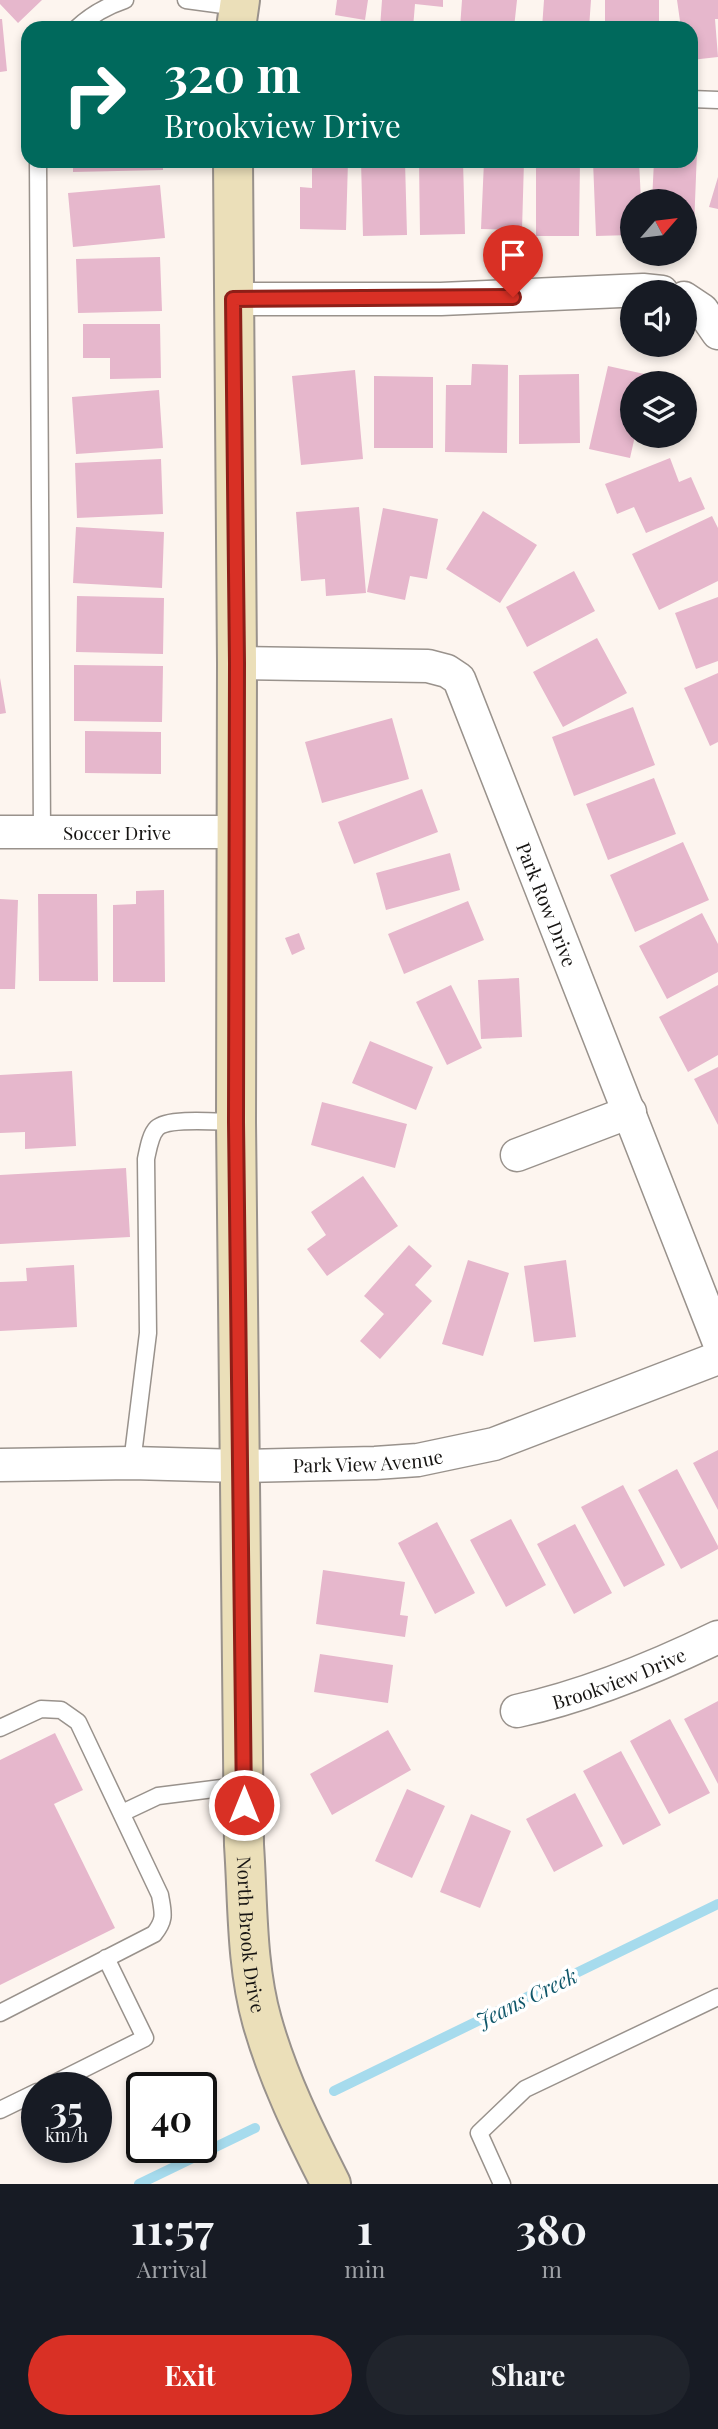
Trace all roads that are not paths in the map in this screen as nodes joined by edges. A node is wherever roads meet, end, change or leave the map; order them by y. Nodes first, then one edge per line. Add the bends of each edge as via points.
1 (125, 0) edge
2 (186, 0) edge
3 (238, 12) edge
4 (84, 21) edge
5 (698, 99) edge
6 (718, 100) edge
7 (38, 168) edge
8 (233, 168) edge
9 (620, 291) edge
10 (233, 299) junction
11 (697, 307) edge
12 (718, 333) edge
13 (237, 663) junction
14 (42, 831) junction
15 (0, 832) edge
16 (236, 832) junction
17 (630, 1112) junction
18 (236, 1122) junction
19 (517, 1155) dead end
20 (718, 1340) edge
21 (718, 1358) edge
22 (132, 1463) junction
23 (0, 1465) edge
24 (241, 1466) junction
25 (718, 1636) edge
26 (517, 1711) dead end
27 (0, 1728) edge
28 (245, 1785) junction
29 (122, 1813) junction
30 (106, 1958) junction
31 (718, 1997) edge
32 (0, 2012) edge
33 (77, 2072) edge
34 (21, 2100) edge
35 (0, 2110) edge
36 (331, 2184) edge
37 (502, 2184) edge

1 - 4 lane
2 - 3 lane
5 - 6 lane
7 - 14 lane
8 - 10 street, North Brook Drive
9 - 10 street via 441,299
10 - 13 street, North Brook Drive
11 - 12 street
13 - 16 street, North Brook Drive
13 - 17 street, Park Row Drive via 428,666 459,679
14 - 15 street, Soccer Drive
14 - 16 street, Soccer Drive
16 - 18 street, North Brook Drive
17 - 19 street
17 - 20 street, Park Row Drive
18 - 22 lane via 169,1122 157,1128 150,1141 146,1159 148,1333
18 - 24 street, North Brook Drive
21 - 24 street, Park View Avenue via 473,1449 418,1460
22 - 23 street, Park View Avenue
22 - 24 street, Park View Avenue
24 - 28 street, North Brook Drive
25 - 26 street, Brookview Drive via 600,1687
27 - 29 lane via 41,1709 61,1710 78,1722
28 - 29 lane via 158,1796
28 - 36 street, North Brook Drive via 251,1959 262,2019 282,2080
29 - 30 lane via 160,1895 164,1914 154,1934
30 - 32 lane
30 - 33 lane via 145,2038
31 - 37 lane via 525,2088 480,2133
34 - 35 lane

